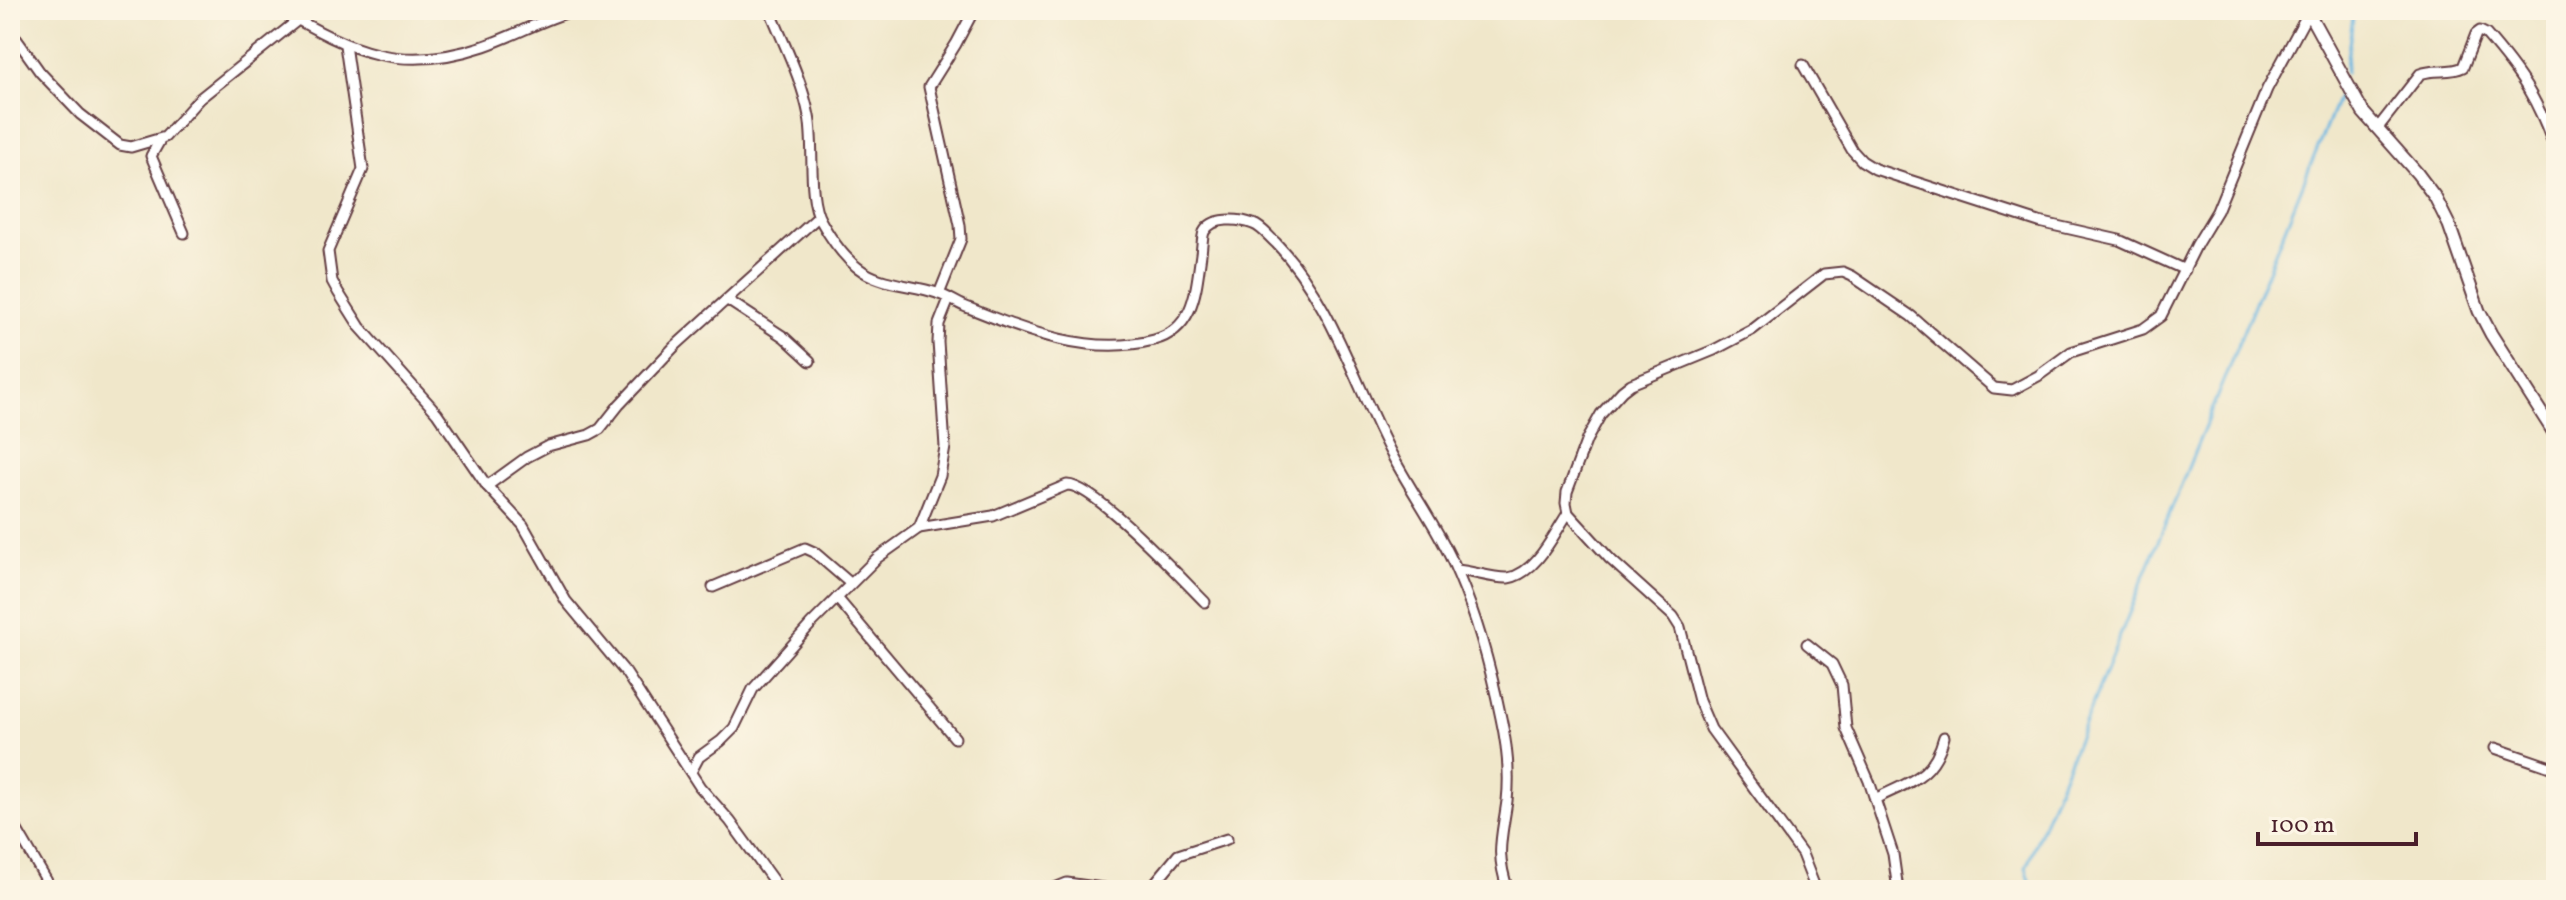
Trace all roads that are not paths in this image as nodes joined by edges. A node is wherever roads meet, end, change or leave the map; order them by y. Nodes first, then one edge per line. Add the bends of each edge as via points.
1 (281, 10) edge
2 (575, 10) edge
3 (770, 10) edge
4 (974, 10) edge
5 (2307, 12) edge
6 (298, 20) junction
7 (10, 30) edge
8 (345, 45) junction
9 (1803, 65) dead end
10 (2377, 129) junction
11 (161, 139) junction
12 (2556, 152) edge
13 (818, 217) junction
14 (184, 233) dead end
15 (2185, 270) junction
16 (939, 294) junction
17 (949, 299) junction
18 (729, 301) junction
19 (810, 361) dead end
20 (2556, 436) edge
21 (487, 486) junction
22 (1568, 513) junction
23 (919, 528) junction
24 (1457, 570) junction
25 (850, 583) junction
26 (713, 587) dead end
27 (837, 598) junction
28 (1205, 602) dead end
29 (1807, 644) dead end
30 (1944, 737) dead end
31 (955, 738) dead end
32 (2495, 748) dead end
33 (2556, 769) edge
34 (691, 772) junction
35 (1875, 799) junction
36 (11, 823) edge
37 (1227, 839) dead end
38 (52, 890) edge
39 (780, 890) edge
40 (1050, 890) edge
41 (1117, 890) edge
42 (1149, 890) edge
43 (1508, 890) edge
44 (1816, 890) edge
45 (1898, 890) edge

1 - 6 street
2 - 8 street via 476,48 423,58 374,55
3 - 13 street via 809,115
4 - 16 street via 929,87 961,239
5 - 10 street
5 - 15 street
6 - 8 street
6 - 11 street via 199,99
7 - 11 street via 56,89 120,145
8 - 21 street via 363,169 330,243 332,281 360,327 437,413
9 - 15 street via 1852,150 1875,169 2039,222 2119,240
10 - 12 street via 2420,74 2463,67 2480,31 2522,76
10 - 20 street via 2435,197 2491,334
11 - 14 street via 151,156
13 - 16 street via 862,272
13 - 18 street
15 - 22 street via 2155,322 2071,352 2022,386 2002,391 1911,316 1852,276 1824,274 1743,335 1622,391 1601,414 1582,451 1567,492
16 - 17 street
17 - 23 street via 938,342 945,447 940,476
17 - 24 street via 1075,344 1154,340 1174,331 1189,314 1204,232 1218,222 1254,224 1306,282 1340,341 1380,434
18 - 19 street
18 - 21 street via 675,346 600,429 548,446
21 - 34 street via 533,540 566,601 626,673
22 - 24 street via 1520,574 1501,577
22 - 44 street via 1673,616 1711,729 1802,854
23 - 25 street
23 - 28 street via 993,516 1075,484 1123,522
24 - 43 street via 1482,643 1505,740 1508,778 1498,848
25 - 26 street via 805,548
25 - 27 street
27 - 31 street
27 - 34 street via 753,689 734,728 699,757
29 - 35 street via 1837,672 1846,728
30 - 35 street via 1932,766
32 - 33 street
34 - 39 street
35 - 45 street
36 - 38 street
37 - 42 street via 1178,855
40 - 41 street via 1067,883

